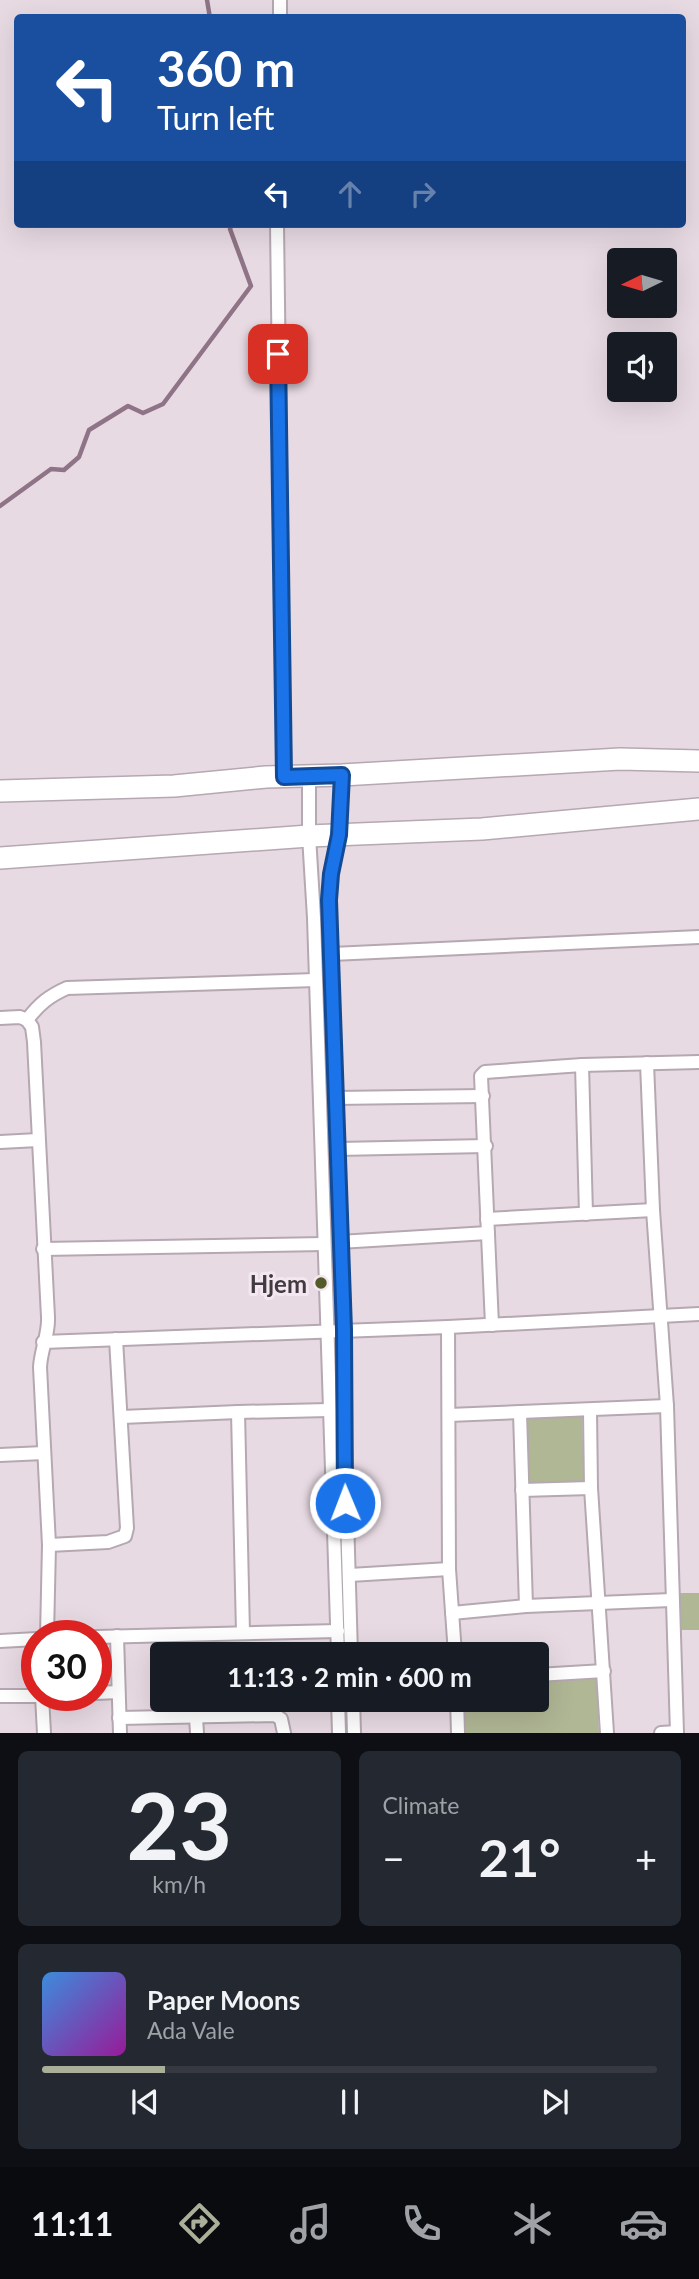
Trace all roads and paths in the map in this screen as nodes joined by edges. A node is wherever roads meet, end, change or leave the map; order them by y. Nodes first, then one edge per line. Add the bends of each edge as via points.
1 (277, 228) edge
2 (699, 761) edge
3 (342, 775) junction
4 (284, 777) junction
5 (309, 777) junction
6 (0, 791) edge
7 (699, 809) edge
8 (339, 835) junction
9 (309, 836) junction
10 (0, 858) edge
11 (699, 937) edge
12 (332, 954) junction
13 (316, 980) junction
14 (0, 1018) edge
15 (27, 1020) junction
16 (699, 1062) edge
17 (647, 1063) junction
18 (582, 1065) junction
19 (483, 1096) junction
20 (335, 1098) junction
21 (38, 1140) junction
22 (0, 1142) edge
23 (486, 1146) junction
24 (338, 1149) junction
25 (653, 1210) junction
26 (586, 1214) junction
27 (487, 1220) junction
28 (488, 1233) junction
29 (339, 1242) junction
30 (324, 1244) junction
31 (43, 1250) junction
32 (699, 1314) edge
33 (660, 1317) junction
34 (492, 1325) junction
35 (447, 1327) junction
36 (344, 1330) junction
37 (328, 1331) junction
38 (116, 1339) junction
39 (43, 1342) junction
40 (667, 1406) junction
41 (329, 1410) junction
42 (590, 1410) junction
43 (237, 1412) junction
44 (520, 1413) junction
45 (449, 1415) junction
46 (122, 1417) junction
47 (44, 1453) junction
48 (0, 1455) edge
49 (591, 1488) junction
50 (522, 1490) junction
51 (49, 1545) junction
52 (449, 1569) junction
53 (350, 1574) junction
54 (671, 1600) junction
55 (600, 1603) junction
56 (526, 1606) junction
57 (452, 1613) junction
58 (47, 1620) edge
59 (338, 1631) junction
60 (243, 1633) junction
61 (112, 1636) edge
62 (117, 1636) junction
63 (21, 1640) edge
64 (0, 1641) edge
65 (338, 1642) edge
66 (351, 1642) edge
67 (453, 1642) edge
68 (604, 1671) junction
69 (549, 1674) edge
70 (112, 1692) edge
71 (118, 1692) junction
72 (0, 1696) edge
73 (21, 1696) edge
74 (43, 1711) edge
75 (338, 1712) edge
76 (353, 1712) edge
77 (457, 1712) edge
78 (119, 1717) junction
79 (196, 1717) junction
80 (677, 1732) edge
81 (44, 1733) edge
82 (120, 1733) edge
83 (197, 1733) edge
84 (284, 1733) edge
85 (339, 1733) edge
86 (354, 1733) edge
87 (458, 1733) edge
88 (607, 1733) edge
89 (661, 1733) edge

1 - 4 street
2 - 3 main road via 620,759
3 - 5 main road
3 - 8 street
4 - 5 main road
4 - 6 main road via 174,786
5 - 9 street
7 - 8 main road via 482,829
8 - 9 main road
8 - 12 street via 331,874
9 - 10 main road
9 - 13 street
11 - 12 street
12 - 20 street
13 - 15 street via 67,988 39,1003
13 - 30 street
14 - 15 street
15 - 21 street via 34,1042
16 - 17 street
17 - 18 street
17 - 25 street
18 - 19 street via 485,1072 481,1076
18 - 26 street
19 - 20 street
19 - 23 street
20 - 24 street
21 - 22 street
21 - 31 street
23 - 24 street
23 - 27 street
24 - 29 street
25 - 26 street
25 - 33 street
26 - 27 street
27 - 28 street
28 - 29 street
28 - 34 street
29 - 36 street
30 - 31 street
30 - 37 street
31 - 39 street via 48,1329
32 - 33 street
33 - 34 street
33 - 40 street
34 - 35 street
35 - 36 street
35 - 45 street
36 - 37 street
36 - 53 street
37 - 38 street
37 - 41 street
38 - 39 street
38 - 46 street
39 - 47 street
40 - 42 street
40 - 54 street
41 - 43 street
41 - 59 street
42 - 44 street
42 - 49 street
43 - 46 street
43 - 60 street
44 - 45 street
44 - 50 street
45 - 52 street
46 - 51 street via 125,1536 107,1542
47 - 48 street
47 - 51 street
49 - 50 street
49 - 55 street
50 - 56 street
51 - 58 street
52 - 53 street
52 - 57 street
53 - 66 street
54 - 55 street
54 - 80 street
55 - 56 street
55 - 68 street
56 - 57 street
57 - 67 street
59 - 60 street
59 - 65 street
60 - 62 street
61 - 62 street
62 - 71 street
63 - 64 street
68 - 69 street
68 - 88 street
70 - 71 street
71 - 78 street
72 - 73 street
74 - 81 street
75 - 85 street
76 - 86 street
77 - 87 street
78 - 79 street
78 - 82 street
79 - 83 street
79 - 84 street via 275,1715 281,1719
80 - 89 street

